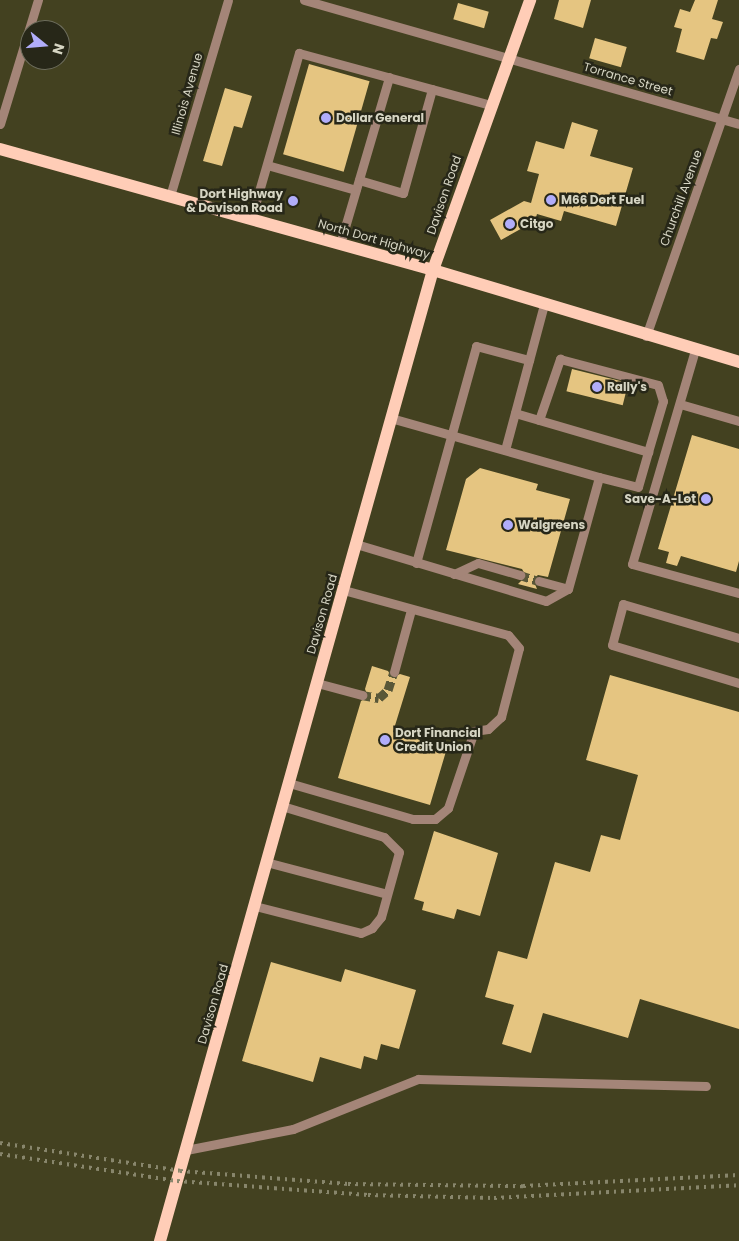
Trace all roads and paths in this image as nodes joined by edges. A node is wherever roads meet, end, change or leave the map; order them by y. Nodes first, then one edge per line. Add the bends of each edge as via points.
1 (38, 0) edge
2 (228, 0) edge
3 (304, 0) edge
4 (530, 0) edge
5 (509, 58) junction
6 (739, 69) edge
7 (389, 77) junction
8 (432, 89) junction
9 (491, 105) junction
10 (722, 119) junction
11 (0, 124) edge
12 (739, 124) edge
13 (0, 149) edge
14 (267, 165) junction
15 (359, 180) junction
16 (356, 190) junction
17 (170, 196) junction
18 (251, 219) junction
19 (340, 244) junction
20 (433, 270) junction
21 (544, 304) junction
22 (646, 336) junction
23 (695, 350) junction
24 (529, 360) junction
25 (739, 362) edge
26 (680, 404) junction
27 (515, 413) junction
28 (391, 418) junction
29 (539, 420) junction
30 (739, 421) edge
31 (452, 436) junction
32 (505, 450) junction
33 (648, 452) junction
34 (599, 477) junction
35 (356, 544) junction
36 (416, 563) junction
37 (454, 574) junction
38 (520, 575) tunnel mouth
39 (539, 581) tunnel mouth
40 (568, 589) junction
41 (343, 590) junction
42 (739, 593) edge
43 (411, 610) junction
44 (739, 638) edge
45 (394, 672) tunnel mouth
46 (317, 682) junction
47 (739, 683) edge
48 (362, 695) tunnel mouth
49 (289, 783) junction
50 (282, 806) junction
51 (266, 862) junction
52 (387, 894) junction
53 (255, 906) junction
54 (706, 1086) dead end
55 (186, 1150) junction
56 (160, 1241) edge

1 - 11 street
2 - 17 street, Illinois Avenue
3 - 5 street, Torrance Street
4 - 5 main road, Davison Road
5 - 9 main road, Davison Road
5 - 10 street, Torrance Street
6 - 10 street, Churchill Avenue
7 - 8 street
7 - 14 street via 299,53
7 - 15 street
8 - 9 street
8 - 15 street via 402,193
9 - 20 main road, Davison Road
10 - 12 street, Torrance Street
10 - 22 street, Churchill Avenue
13 - 17 main road, North Dort Highway
14 - 16 street
14 - 18 street
15 - 16 street
16 - 19 street
17 - 18 main road, North Dort Highway
18 - 19 main road, North Dort Highway
19 - 20 main road, North Dort Highway
20 - 21 main road, North Dort Highway
20 - 28 main road, Davison Road
21 - 22 main road, North Dort Highway
21 - 24 street
22 - 23 main road, North Dort Highway
23 - 25 main road, North Dort Highway
23 - 26 street
24 - 27 street
24 - 31 street via 476,346
26 - 30 street
26 - 42 street via 632,564
27 - 29 street
27 - 32 street
28 - 31 street
28 - 35 main road, Davison Road
29 - 33 street
29 - 33 street via 560,359 658,385 663,401
31 - 32 street
31 - 36 street
32 - 34 street
33 - 34 street via 638,487
34 - 40 street
35 - 36 street
35 - 41 main road, Davison Road
36 - 37 street
37 - 38 street via 478,563
37 - 40 street via 546,600
39 - 40 street
41 - 43 street
41 - 46 main road, Davison Road
43 - 45 street
43 - 49 street via 508,635 519,648 501,717 488,728 474,731 448,808 435,820 413,819
44 - 47 street via 623,604 612,645
46 - 48 street
46 - 49 main road, Davison Road
49 - 50 main road, Davison Road
50 - 51 main road, Davison Road
50 - 52 street via 384,837 395,844 399,852
51 - 52 street
51 - 53 main road, Davison Road
52 - 53 street via 380,917 372,928 361,932
53 - 55 main road, Davison Road
54 - 55 street via 418,1079 293,1129
55 - 56 main road, Davison Road

